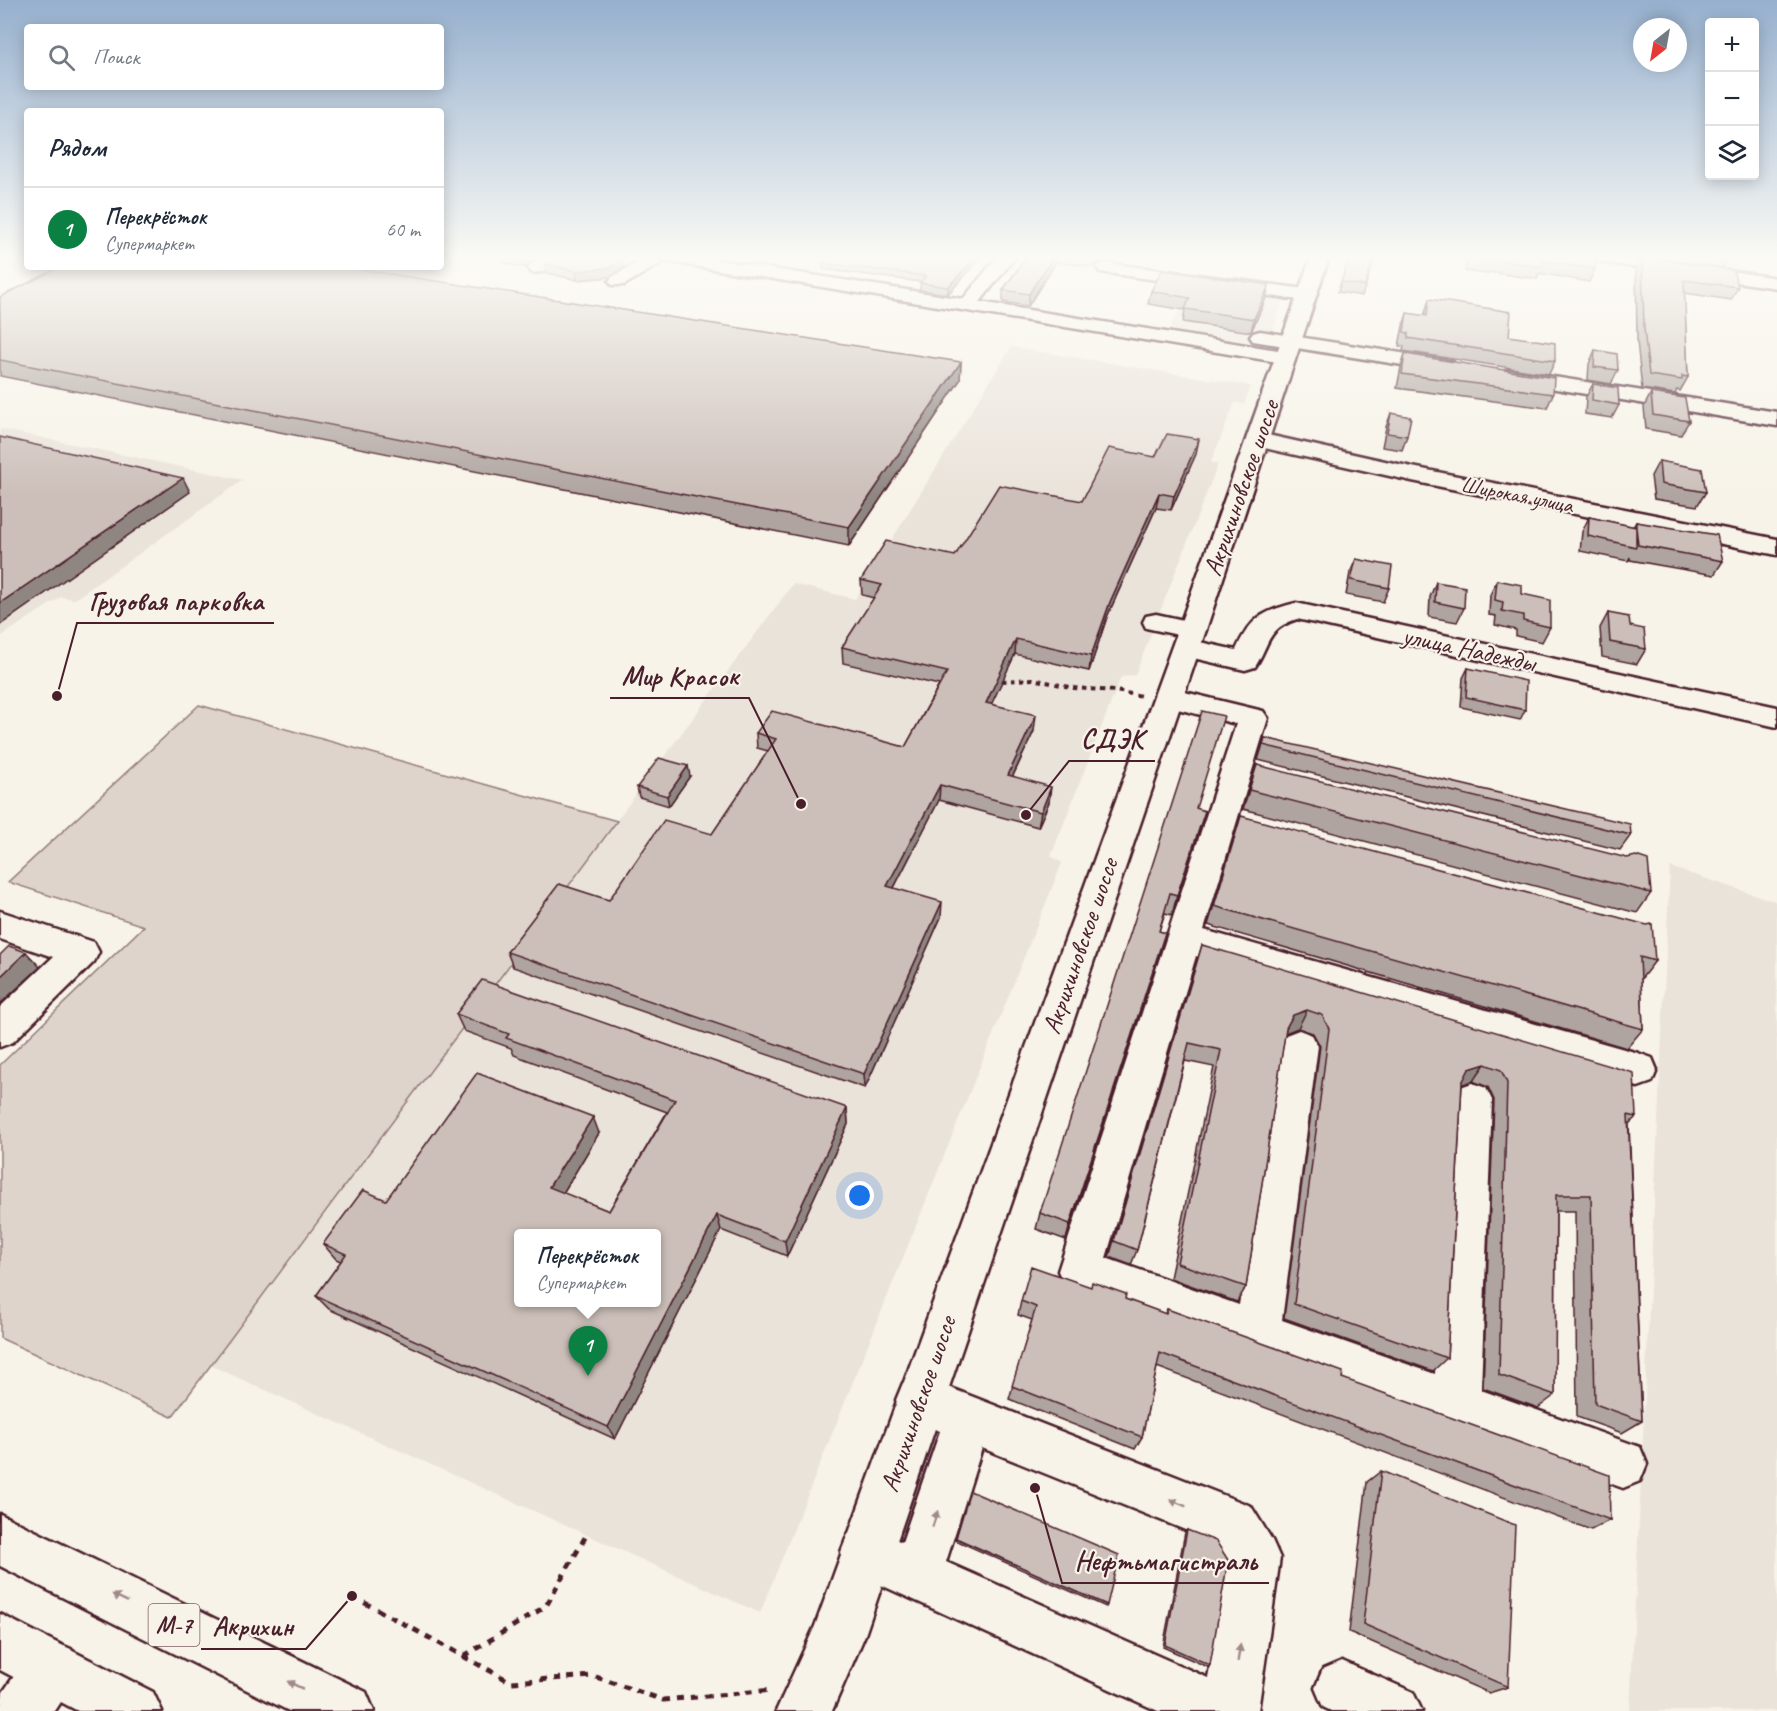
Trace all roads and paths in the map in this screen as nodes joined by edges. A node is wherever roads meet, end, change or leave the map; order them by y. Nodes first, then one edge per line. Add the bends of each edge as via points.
1 (1159, 337) edge
2 (1187, 337) edge
3 (1237, 337) edge
4 (1291, 337) edge
5 (1287, 349) junction
6 (1466, 370) edge
7 (1490, 373) edge
8 (1777, 419) edge
9 (1259, 440) junction
10 (1777, 547) edge
11 (1155, 622) dead end
12 (1189, 639) junction
13 (1002, 681) edge
14 (1156, 697) junction
15 (1777, 717) edge
16 (8, 938) edge
17 (1184, 938) junction
18 (0, 1031) edge
19 (1299, 1046) dead end
20 (1638, 1070) dead end
21 (1472, 1100) dead end
22 (1257, 1334) junction
23 (920, 1400) junction
24 (1457, 1405) junction
25 (968, 1419) junction
26 (1623, 1464) dead end
27 (587, 1534) dead end
28 (0, 1539) edge
29 (866, 1552) junction
30 (916, 1575) junction
31 (352, 1596) dead end
32 (0, 1641) edge
33 (464, 1656) junction
34 (52, 1668) junction
35 (1342, 1688) dead end
36 (804, 1704) edge
37 (22, 1711) edge
38 (134, 1711) edge
39 (347, 1711) edge
40 (1220, 1711) edge
41 (1230, 1711) edge
42 (1394, 1711) edge

1 - 2 main road via 1185,341
3 - 5 main road
4 - 5 main road, Акрихиновское шоссе
5 - 6 main road
5 - 9 main road, Акрихиновское шоссе
7 - 8 main road
9 - 10 main road, Широкая улица
9 - 12 main road, Акрихиновское шоссе
11 - 12 main road
12 - 14 main road, Акрихиновское шоссе
12 - 15 main road, улица Надежды via 1245,662 1259,629 1273,617 1296,611
13 - 14 path via 1033,679
14 - 17 main road via 1253,718 1249,771 1239,822
14 - 23 main road, Акрихиновское шоссе via 985,1236
16 - 18 main road via 81,952
17 - 20 main road
17 - 22 main road via 1080,1271
19 - 22 main road
21 - 24 main road
22 - 24 main road
23 - 25 main road
23 - 29 main road, Акрихиновское шоссе
24 - 26 main road
30 -> 25 main road
41 -> 25 main road via 1254,1558 1233,1524
27 - 33 path via 546,1606
39 -> 28 main road, М-7
29 - 30 main road
29 - 36 main road, Акрихиновское шоссе via 838,1635
30 - 40 main road
31 - 33 path
32 - 34 main road
33 - 36 path via 511,1682 592,1676 663,1700
34 - 37 main road
34 - 38 main road
35 - 42 main road

